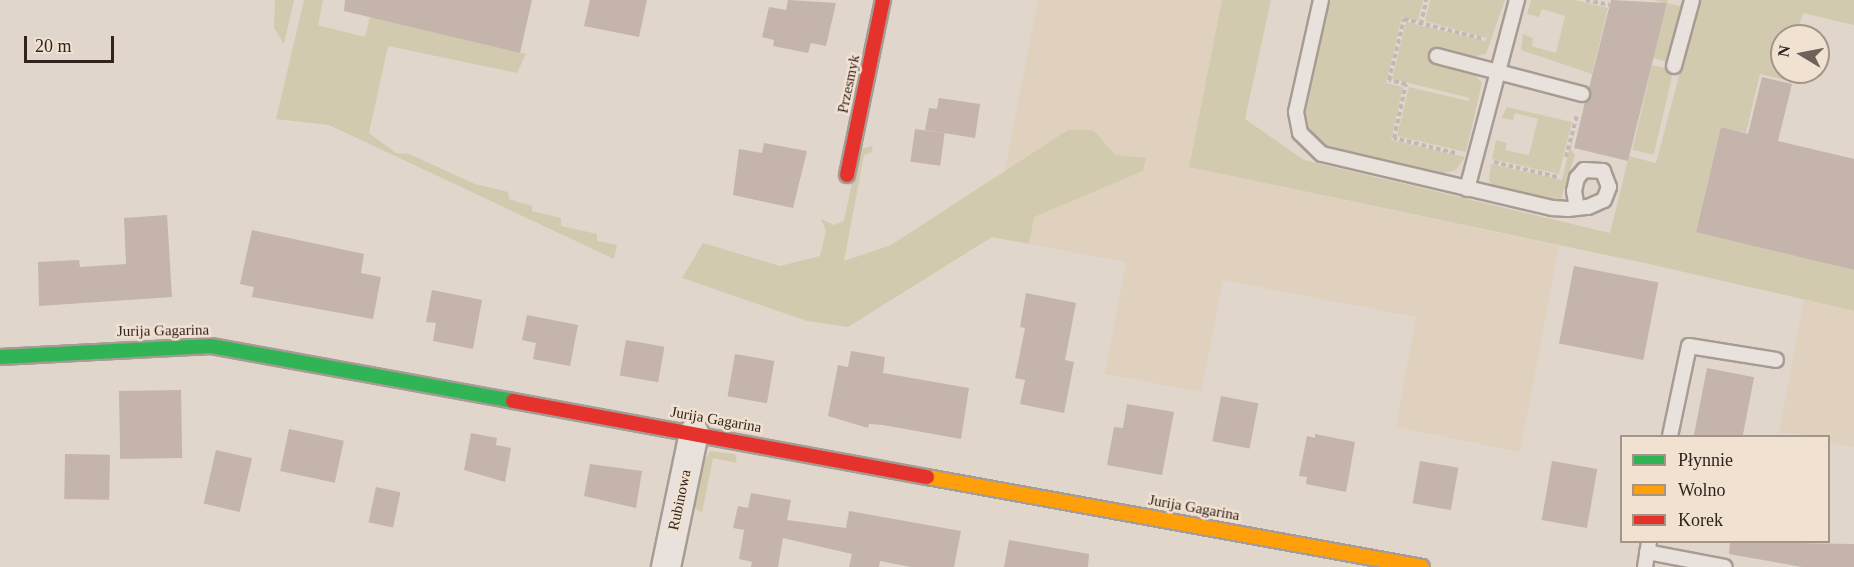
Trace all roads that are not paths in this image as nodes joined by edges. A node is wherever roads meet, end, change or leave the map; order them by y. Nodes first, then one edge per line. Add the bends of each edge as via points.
1 (883, 0) edge
2 (1321, 0) edge
3 (1516, 0) edge
4 (1692, 0) edge
5 (1437, 56) dead end
6 (1674, 66) dead end
7 (1499, 72) junction
8 (1582, 94) dead end
9 (847, 174) dead end
10 (1467, 189) junction
11 (1577, 208) dead end
12 (0, 357) edge
13 (1776, 360) dead end
14 (694, 433) junction
15 (1670, 435) edge
16 (1648, 547) edge
17 (1378, 563) edge
18 (666, 567) edge
19 (1422, 567) edge
20 (1645, 567) edge
21 (1725, 567) edge

1 - 9 street, Przesmyk
2 - 10 lane via 1296,112 1300,133 1323,154
3 - 7 lane
4 - 6 lane
5 - 7 lane
7 - 8 lane
7 - 10 lane
10 - 11 lane via 1553,208
12 - 14 street, Jurija Gagarina via 211,346
13 - 15 lane via 1689,346
14 - 17 street, Jurija Gagarina
14 - 18 street, Rubinowa
16 - 20 lane
16 - 21 lane
17 - 19 street, Jurija Gagarina

